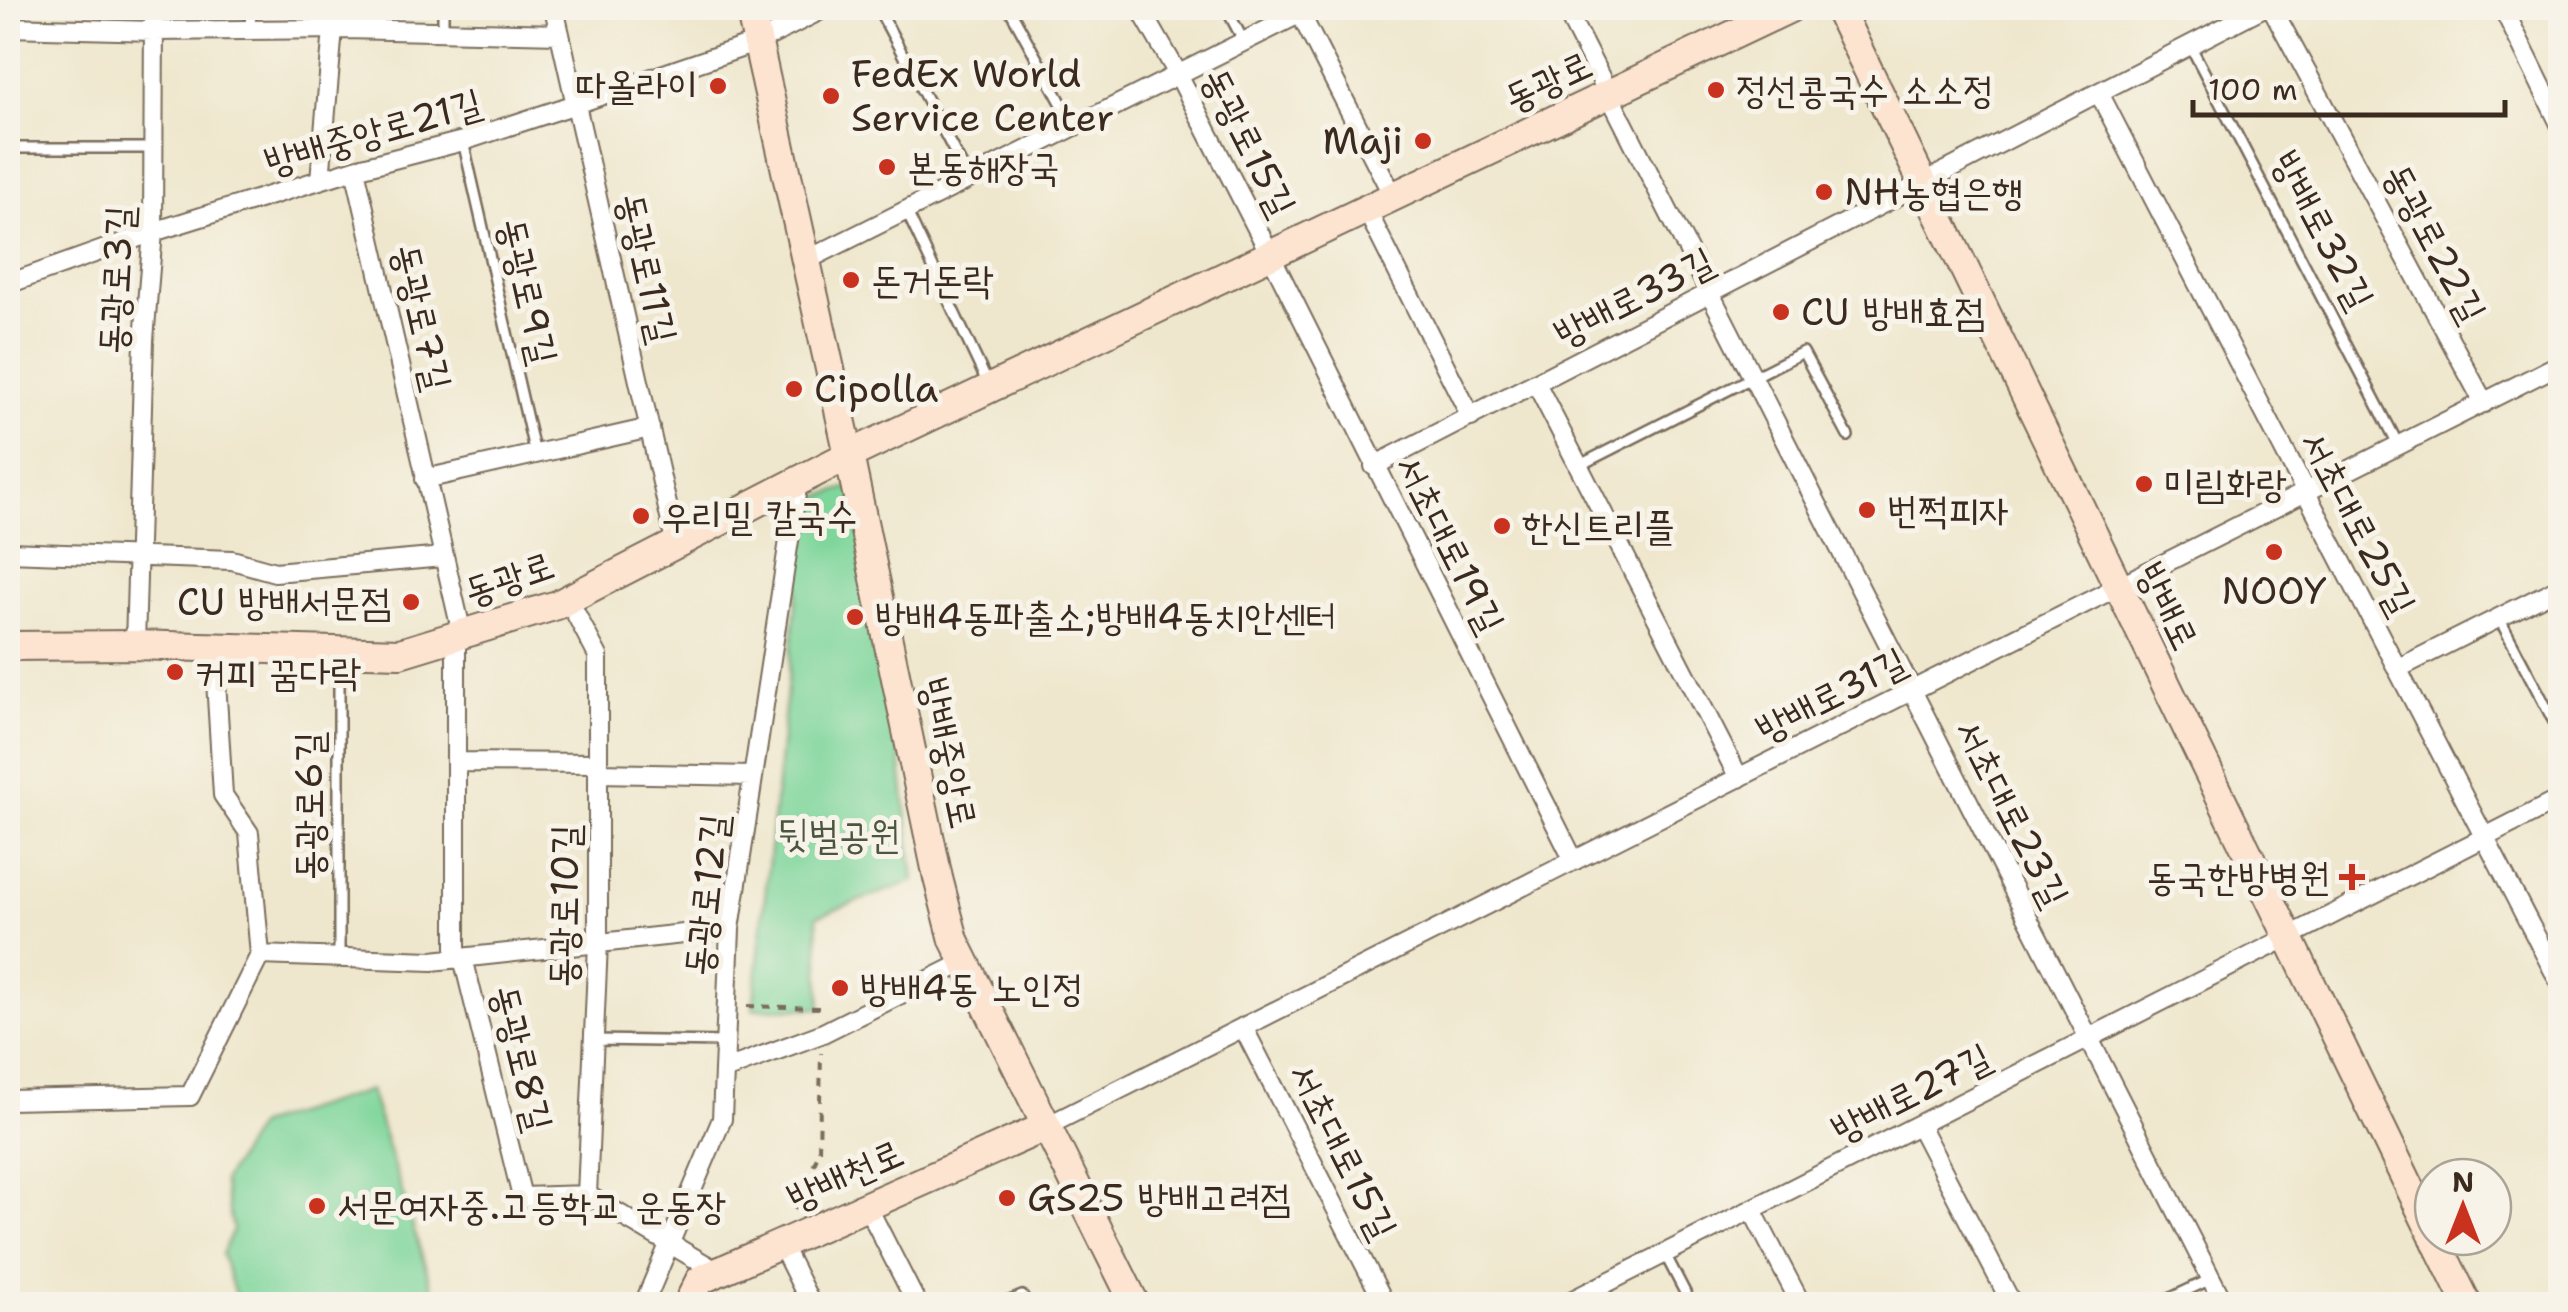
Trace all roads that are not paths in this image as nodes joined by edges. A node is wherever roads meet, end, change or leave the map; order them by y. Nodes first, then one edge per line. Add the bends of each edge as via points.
1 (154, 8) edge
2 (251, 8) edge
3 (345, 8) edge
4 (444, 8) edge
5 (554, 8) edge
6 (750, 8) edge
7 (825, 8) edge
8 (878, 8) edge
9 (1009, 8) edge
10 (1140, 8) edge
11 (1226, 8) edge
12 (1564, 8) edge
13 (1790, 8) edge
14 (1838, 8) edge
15 (2262, 8) edge
16 (2272, 8) edge
17 (2503, 8) edge
18 (1306, 10) edge
19 (8, 27) edge
20 (338, 28) junction
21 (250, 30) junction
22 (154, 31) junction
23 (443, 31) junction
24 (560, 34) junction
25 (1244, 41) junction
26 (758, 42) junction
27 (2190, 45) junction
28 (1178, 74) junction
29 (2099, 92) junction
30 (1608, 94) junction
31 (576, 104) junction
32 (2559, 116) edge
33 (1074, 126) junction
34 (463, 141) junction
35 (8, 148) edge
36 (153, 148) junction
37 (355, 169) junction
38 (969, 179) junction
39 (320, 180) junction
40 (1923, 184) junction
41 (1393, 196) junction
42 (1366, 209) junction
43 (906, 210) junction
44 (153, 232) junction
45 (1270, 254) junction
46 (805, 260) junction
47 (8, 284) edge
48 (1712, 294) junction
49 (2560, 365) edge
50 (1754, 377) junction
51 (1536, 383) junction
52 (990, 388) junction
53 (2484, 403) junction
54 (1472, 416) junction
55 (650, 428) junction
56 (1848, 436) dead end
57 (2400, 446) junction
58 (535, 454) junction
59 (849, 454) junction
60 (1374, 466) junction
61 (1578, 466) junction
62 (425, 479) junction
63 (798, 481) junction
64 (2306, 494) junction
65 (676, 544) junction
66 (8, 552) edge
67 (140, 556) junction
68 (444, 557) junction
69 (2560, 587) edge
70 (2118, 589) junction
71 (568, 599) junction
72 (2499, 618) junction
73 (459, 635) junction
74 (134, 645) junction
75 (8, 646) edge
76 (214, 648) junction
77 (338, 653) junction
78 (2397, 669) junction
79 (1913, 690) junction
80 (2560, 733) edge
81 (456, 762) junction
82 (598, 768) junction
83 (753, 776) junction
84 (1738, 778) junction
85 (2560, 799) edge
86 (2485, 837) junction
87 (1574, 861) junction
88 (730, 929) junction
89 (2286, 937) junction
90 (598, 943) junction
91 (260, 955) junction
92 (339, 958) junction
93 (459, 958) junction
94 (966, 962) junction
95 (2560, 983) edge
96 (1244, 1027) junction
97 (2090, 1039) junction
98 (594, 1040) junction
99 (726, 1042) junction
100 (724, 1070) junction
101 (8, 1100) edge
102 (1919, 1125) junction
103 (1045, 1127) junction
104 (587, 1194) junction
105 (2413, 1194) edge
106 (868, 1206) junction
107 (1752, 1210) junction
108 (672, 1244) junction
109 (781, 1244) junction
110 (1665, 1254) junction
111 (2444, 1257) edge
112 (2210, 1279) junction
113 (701, 1292) edge
114 (1589, 1299) edge
115 (644, 1304) edge
116 (811, 1304) edge
117 (917, 1304) edge
118 (1002, 1304) edge
119 (1027, 1304) edge
120 (1135, 1304) edge
121 (1384, 1304) edge
122 (1566, 1304) edge
123 (1692, 1304) edge
124 (1801, 1304) edge
125 (2012, 1304) edge
126 (2158, 1304) edge
127 (2224, 1304) edge
128 (2467, 1304) edge

1 - 22 street, 동광로3길
2 - 21 lane
3 - 20 street
4 - 23 lane
5 - 24 street, 동광로11길
6 - 26 street, 방배중앙로
7 - 26 street, 방배중앙로21길
8 - 38 lane
9 - 33 lane
10 - 28 street, 동광로15길
11 - 25 lane
12 - 30 street, 서초대로23길
13 - 30 street, 동광로
14 - 40 street, 방배로
15 - 27 street, 방배로33길
16 - 53 street, 동광로22길
17 - 32 street
18 - 25 street
18 - 41 street
19 - 22 street
20 - 21 street
20 - 23 street
20 - 39 street
21 - 22 street
22 - 36 street, 동광로3길
23 - 24 street
24 - 31 street, 동광로11길
25 - 28 street
26 - 31 street, 방배중앙로21길
26 - 46 street, 방배중앙로
27 - 29 street, 방배로33길
27 - 57 lane, 방배로32길
28 - 33 street
28 - 45 street, 동광로15길
29 - 40 street, 방배로33길
29 - 64 street, 서초대로25길
30 - 41 street, 동광로
30 - 48 street, 서초대로23길
31 - 34 street, 방배중앙로21길
31 - 55 street, 동광로11길
33 - 38 street
34 - 37 street, 방배중앙로21길
34 - 58 lane, 동광로9길
35 - 36 lane
36 - 44 street, 동광로3길
37 - 39 street, 방배중앙로21길
37 - 62 street, 동광로7길
38 - 43 street
39 - 44 street, 방배중앙로21길
40 - 48 street, 방배로33길
40 - 70 street, 방배로
41 - 42 street, 동광로
42 - 45 street, 동광로
42 - 54 street
43 - 46 street
43 - 52 lane
44 - 47 street, 방배중앙로21길
44 - 67 street, 동광로3길
45 - 52 street, 동광로
45 - 60 street, 서초대로19길
46 - 59 street, 방배중앙로
48 - 50 street, 서초대로23길
48 - 51 street, 방배로33길
49 - 53 street
50 - 56 lane via 1803,352
50 - 61 lane
50 - 79 street, 서초대로23길
51 - 54 street, 방배로33길
51 - 61 street
52 - 59 street, 동광로
53 - 57 street
54 - 60 street, 방배로33길
55 - 58 street
55 - 65 street, 동광로11길
57 - 64 street
58 - 62 street
59 - 63 street, 동광로
59 - 94 street, 방배중앙로 via 938,878
60 - 87 street, 서초대로19길
61 - 84 street
62 - 68 street, 동광로7길
63 - 65 street, 동광로
63 - 83 street, 동광로12길
64 - 70 street
64 - 78 street, 서초대로25길
65 - 71 street, 동광로
66 - 67 street
67 - 68 street via 232,560 275,572
67 - 74 street, 동광로3길
68 - 73 street, 동광로7길
69 - 72 street
70 - 79 street, 방배로31길
70 - 89 street, 방배로
71 - 73 street, 동광로
71 - 82 street, 동광로10길 via 598,656
72 - 78 street
72 - 80 lane
73 - 77 street, 동광로 via 400,653
73 - 81 street, 동광로8길
74 - 75 street, 동광로
74 - 76 street, 동광로
76 - 77 street, 동광로
76 - 91 street via 223,795 248,833
77 - 92 lane, 동광로6길
78 - 86 street, 서초대로25길
79 - 84 street, 방배로31길
79 - 97 street, 서초대로23길
81 - 82 street
81 - 93 street, 동광로8길
82 - 83 street, 동광로10길
82 - 90 street, 동광로10길
83 - 88 street, 동광로12길
84 - 87 street, 방배로31길
85 - 86 street, 방배로27길
86 - 89 street, 방배로27길
86 - 95 street, 서초대로25길
87 - 96 street, 방배로31길
88 - 90 street, 동광로8길
88 - 99 street, 동광로12길
89 - 97 street, 방배로27길
89 - 105 street, 방배로
90 - 93 street, 동광로8길
90 - 98 street, 동광로10길
91 - 92 street, 동광로8길
91 - 101 street via 190,1096
92 - 93 street, 동광로8길
93 - 104 street, 동광로8길 via 522,1196
94 - 100 street via 821,1034
94 - 103 street, 방배중앙로
96 - 103 street
96 - 121 street, 서초대로15길
97 - 102 street, 방배로27길
97 - 112 street, 서초대로23길
98 - 99 lane, 동광로10길
98 - 104 street, 동광로10길
99 - 100 street, 동광로12길
100 - 108 street, 동광로12길 via 722,1119
102 - 107 street, 방배로27길
102 - 125 street
103 - 106 street, 방배천로
103 - 120 street, 방배중앙로
104 - 108 street
106 - 109 street, 방배천로
106 - 117 street
107 - 110 street, 방배로27길
107 - 124 street
108 - 113 street
108 - 115 street, 동광로12길
109 - 113 street, 방배천로
109 - 116 street
110 - 114 street, 방배로27길
110 - 123 lane
111 - 128 street, 방배로
112 - 126 lane
112 - 127 street, 서초대로23길
114 - 122 street, 방배로27길
118 - 119 lane via 1022,1296

